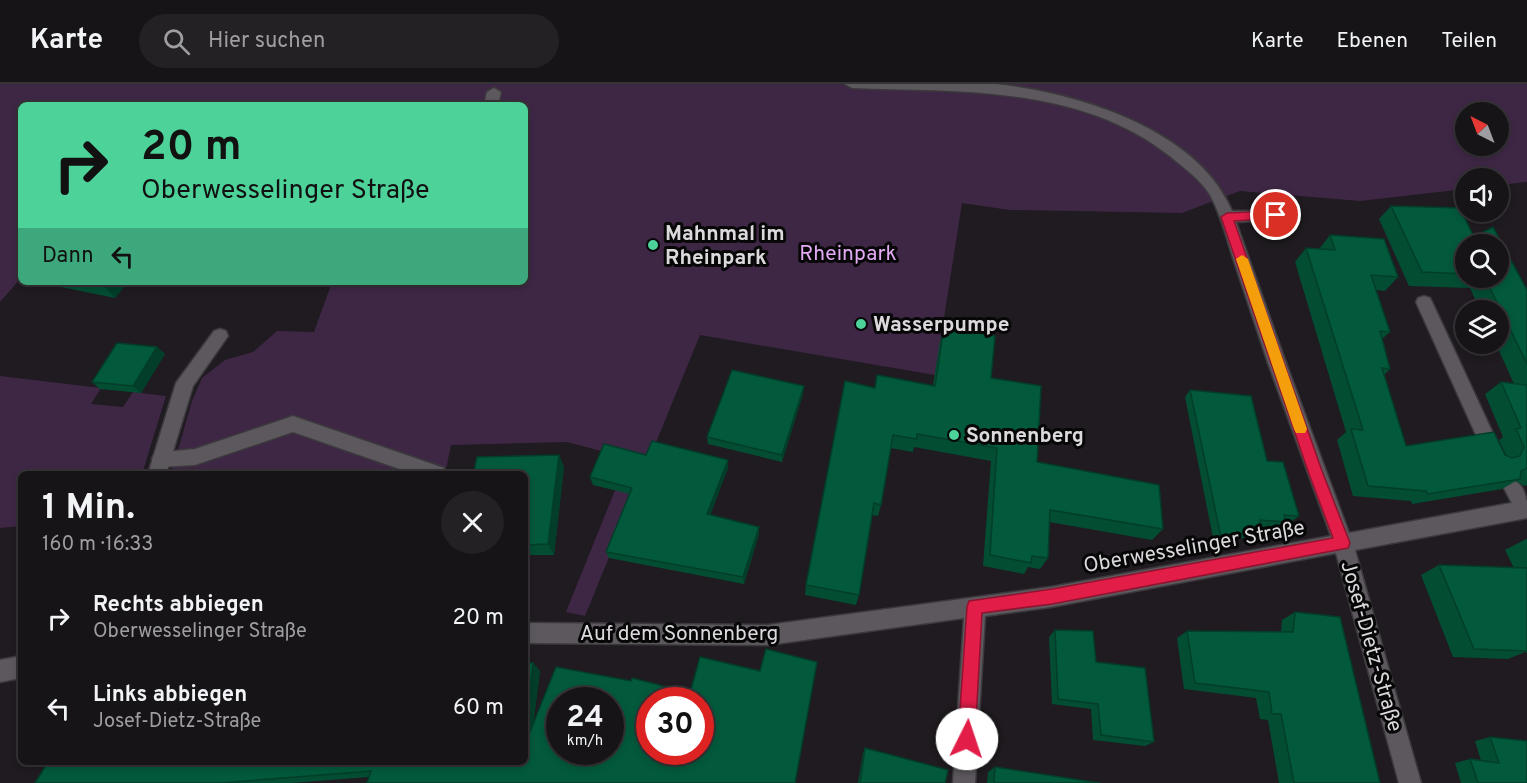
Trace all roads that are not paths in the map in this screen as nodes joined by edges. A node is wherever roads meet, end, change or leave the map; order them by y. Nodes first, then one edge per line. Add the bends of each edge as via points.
1 (852, 84) edge
2 (1276, 215) dead end
3 (1227, 217) junction
4 (1424, 302) dead end
5 (220, 336) dead end
6 (1496, 459) edge
7 (159, 466) edge
8 (428, 471) edge
9 (1513, 488) edge
10 (1526, 509) edge
11 (1343, 543) junction
12 (975, 607) junction
13 (528, 633) edge
14 (18, 669) edge
15 (0, 672) edge
16 (964, 783) edge
17 (1410, 783) edge

1 - 3 street, Josef-Dietz-Straße via 995,89 1084,107 1147,134 1171,149 1215,190
2 - 3 street
3 - 11 street, Josef-Dietz-Straße
4 - 6 street
5 - 7 street via 185,383
7 - 8 street via 293,424
9 - 10 street
10 - 11 street, Oberwesselinger Straße
11 - 12 street, Oberwesselinger Straße via 1052,597
11 - 17 street, Josef-Dietz-Straße
12 - 13 street, Auf dem Sonnenberg via 768,636
12 - 16 street
14 - 15 street

